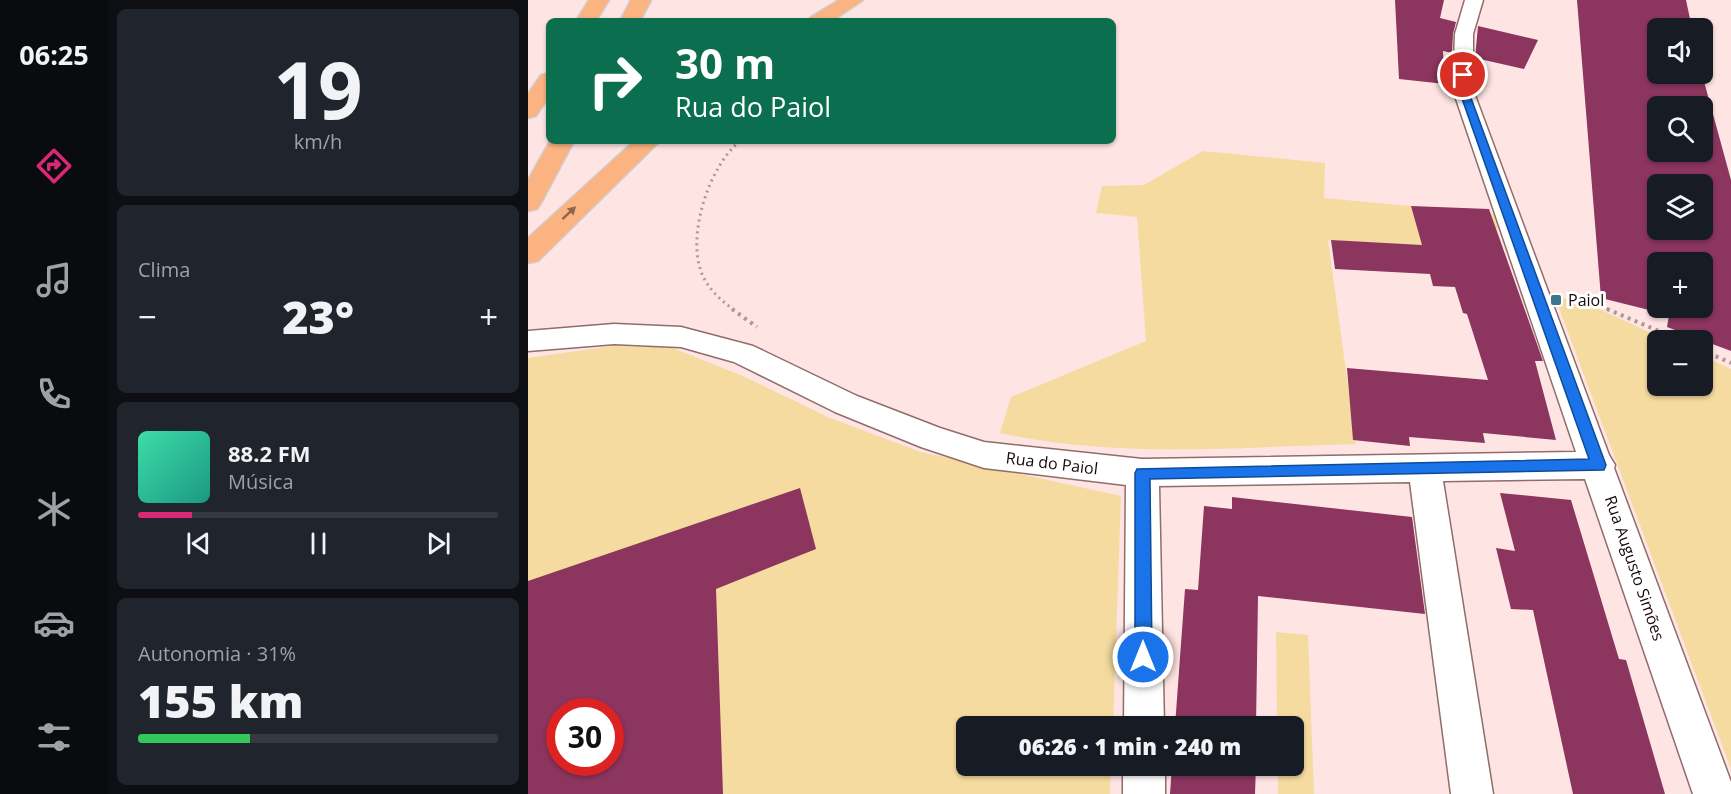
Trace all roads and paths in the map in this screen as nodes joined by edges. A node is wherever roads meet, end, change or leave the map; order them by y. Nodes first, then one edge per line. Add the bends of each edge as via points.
1 (599, 0) edge
2 (641, 0) edge
3 (853, 0) edge
4 (1474, 0) edge
5 (588, 18) edge
6 (632, 18) edge
7 (823, 18) edge
8 (546, 84) edge
9 (528, 111) edge
10 (560, 144) edge
11 (645, 144) edge
12 (736, 144) edge
13 (528, 203) edge
14 (528, 254) edge
15 (1529, 275) junction
16 (1657, 330) edge
17 (765, 333) dead end
18 (528, 341) edge
19 (1713, 355) edge
20 (1731, 363) edge
21 (1599, 465) junction
22 (1425, 468) junction
23 (1142, 473) junction
24 (1144, 716) edge
25 (1144, 776) edge
26 (1144, 794) edge
27 (1472, 794) edge
28 (1714, 794) edge

1 - 5 highway
2 - 6 highway
3 - 7 highway
4 - 15 street, Rua Augusto Simões via 1464,34 1463,90
8 - 9 highway
10 - 13 highway
14 -> 11 highway
12 - 17 path via 728,150 710,183 697,244 702,274 713,293
15 - 16 path
15 - 21 street, Rua Augusto Simões
18 - 23 street, Rua do Paiol via 614,334 681,337 743,354 846,404 984,455
19 - 20 path
21 - 22 street, Rua do Paiol
21 - 28 street, Rua Augusto Simões
22 - 23 street, Rua do Paiol
22 - 27 street
23 - 24 street
25 - 26 street

